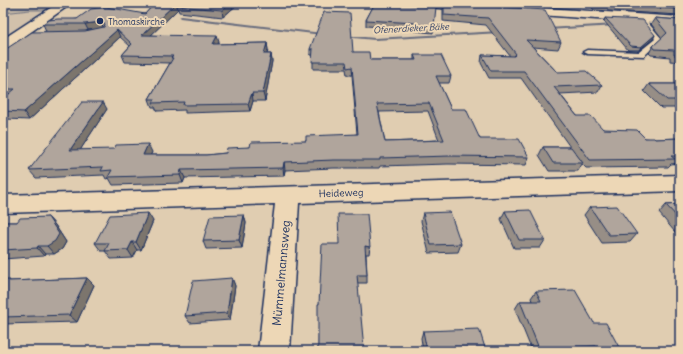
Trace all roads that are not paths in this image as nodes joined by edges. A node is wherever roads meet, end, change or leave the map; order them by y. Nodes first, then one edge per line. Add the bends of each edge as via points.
1 (66, 3) edge
2 (417, 3) edge
3 (483, 8) edge
4 (634, 8) edge
5 (506, 9) edge
6 (641, 18) junction
7 (680, 21) edge
8 (18, 35) junction
9 (34, 35) edge
10 (3, 45) edge
11 (587, 52) dead end
12 (680, 183) edge
13 (288, 195) junction
14 (3, 204) edge
15 (274, 351) edge

1 - 8 street
2 - 3 street
4 - 6 street
5 - 6 street
6 - 7 street
6 - 11 lane via 658,39 641,54
8 - 9 lane
8 - 10 street
12 - 13 street, Heideweg
13 - 14 street, Heideweg
13 - 15 street, Mümmelmannsweg

